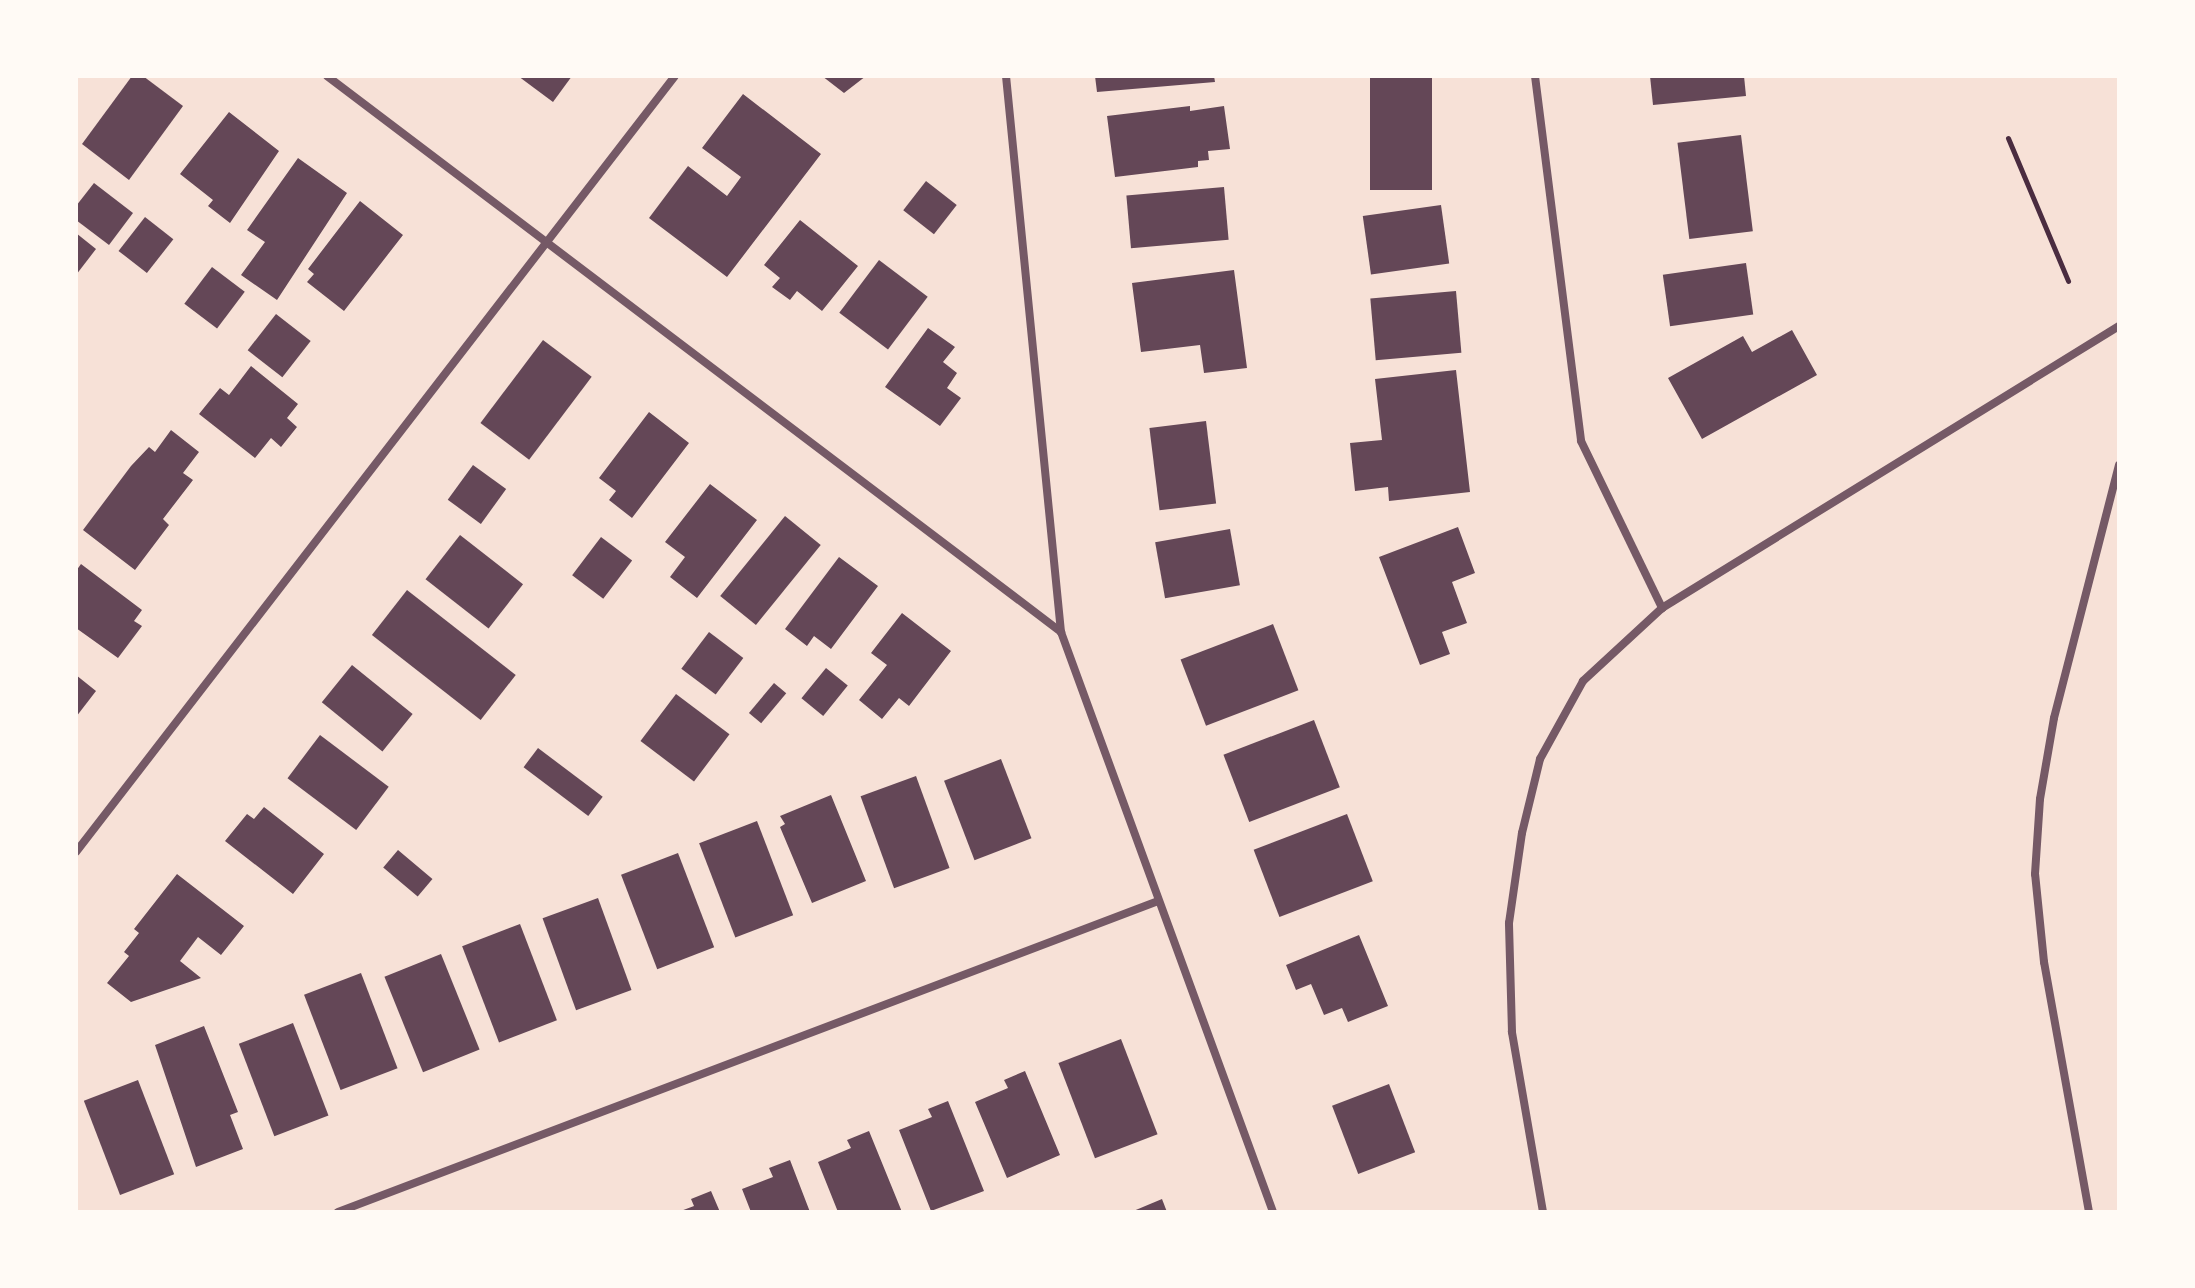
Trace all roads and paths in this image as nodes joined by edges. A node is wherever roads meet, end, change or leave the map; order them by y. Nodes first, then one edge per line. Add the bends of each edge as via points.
1 (327, 76) edge
2 (675, 76) edge
3 (1006, 76) edge
4 (1535, 76) edge
5 (2008, 138) dead end
6 (549, 242) junction
7 (2068, 281) dead end
8 (2119, 326) edge
9 (2119, 465) edge
10 (1662, 608) junction
11 (1061, 632) junction
12 (76, 852) edge
13 (1156, 902) junction
14 (338, 1212) edge
15 (1273, 1212) edge
16 (1543, 1212) edge
17 (2089, 1212) edge

1 - 6 street
2 - 6 street
3 - 11 street
4 - 10 street via 1581,441
5 - 7 path
6 - 11 street
6 - 12 street
8 - 10 street
9 - 17 street via 2054,718 2040,799 2035,874 2044,962
10 - 16 street via 1583,681 1540,759 1522,833 1507,978
11 - 13 street
13 - 14 street
13 - 15 street

